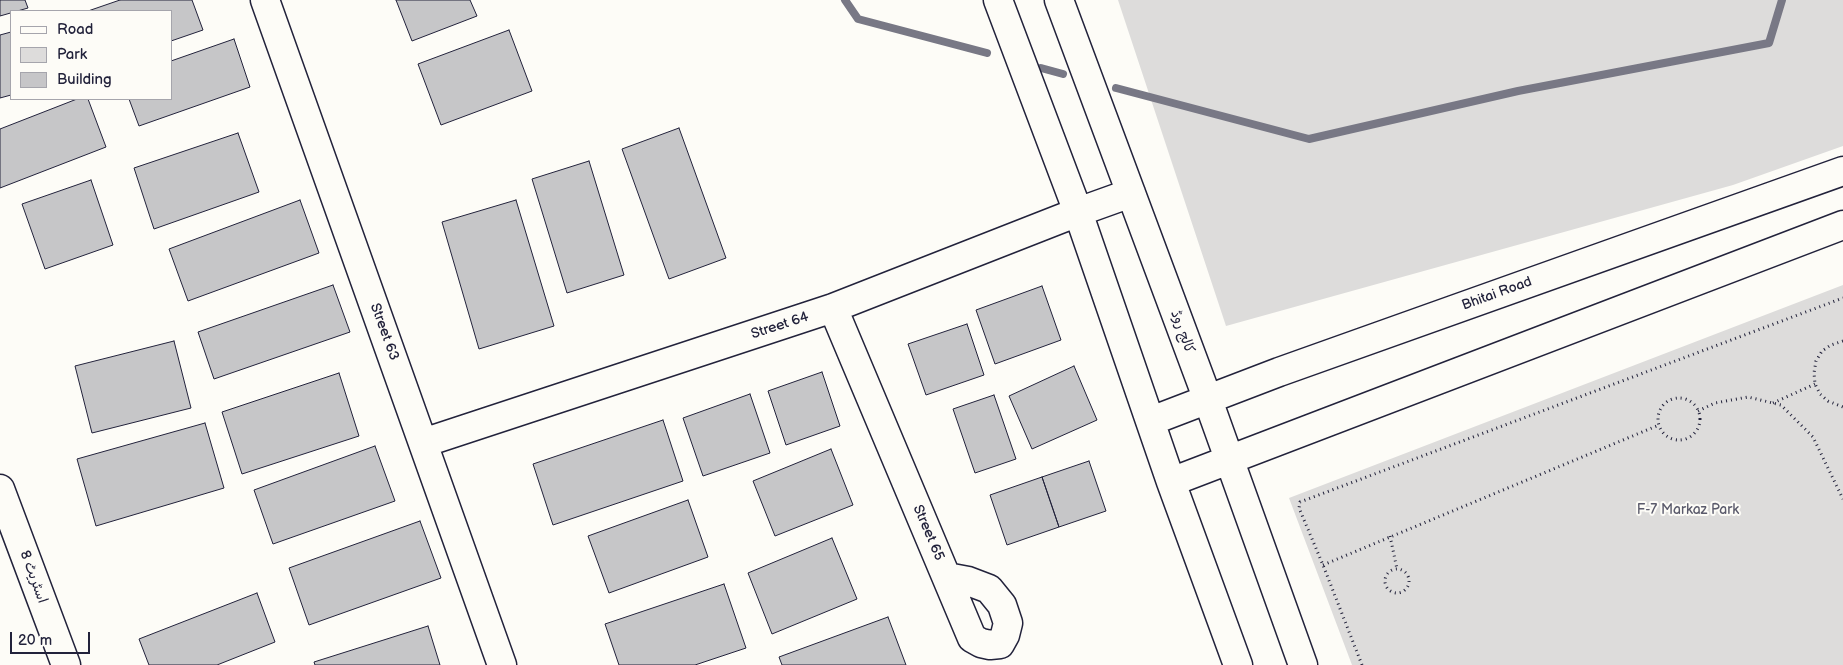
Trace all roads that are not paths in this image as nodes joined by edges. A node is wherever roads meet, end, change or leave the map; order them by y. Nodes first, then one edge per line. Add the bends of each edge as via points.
1 (265, 0) edge
2 (998, 0) edge
3 (1060, 0) edge
4 (1843, 171) edge
5 (1131, 194) junction
6 (1078, 212) junction
7 (1843, 225) edge
8 (833, 308) junction
9 (1208, 400) junction
10 (1151, 421) junction
11 (423, 443) junction
12 (1228, 461) junction
13 (1171, 482) junction
14 (0, 489) edge
15 (952, 578) dead end
16 (66, 665) edge
17 (502, 665) edge
18 (1238, 665) edge
19 (1303, 665) edge

1 - 11 street, Street 63
2 - 6 street
3 - 5 street, کالج روڈ
4 - 9 street, Bhitai Road
5 - 6 street, Street 64
5 - 9 street, کالج روڈ
6 - 8 street, Street 64
6 - 10 street
7 - 12 street
8 - 11 street, Street 64
8 - 15 street, Street 65 via 972,638 990,645 1000,644 1008,623 1002,605 989,589
9 - 10 street, Bhitai Road
9 - 12 street, کالج روڈ
10 - 13 street
11 - 17 street, Street 63
12 - 13 street
12 - 19 street, کالج روڈ
13 - 18 street
14 - 16 street, اسٹریٹ 8

